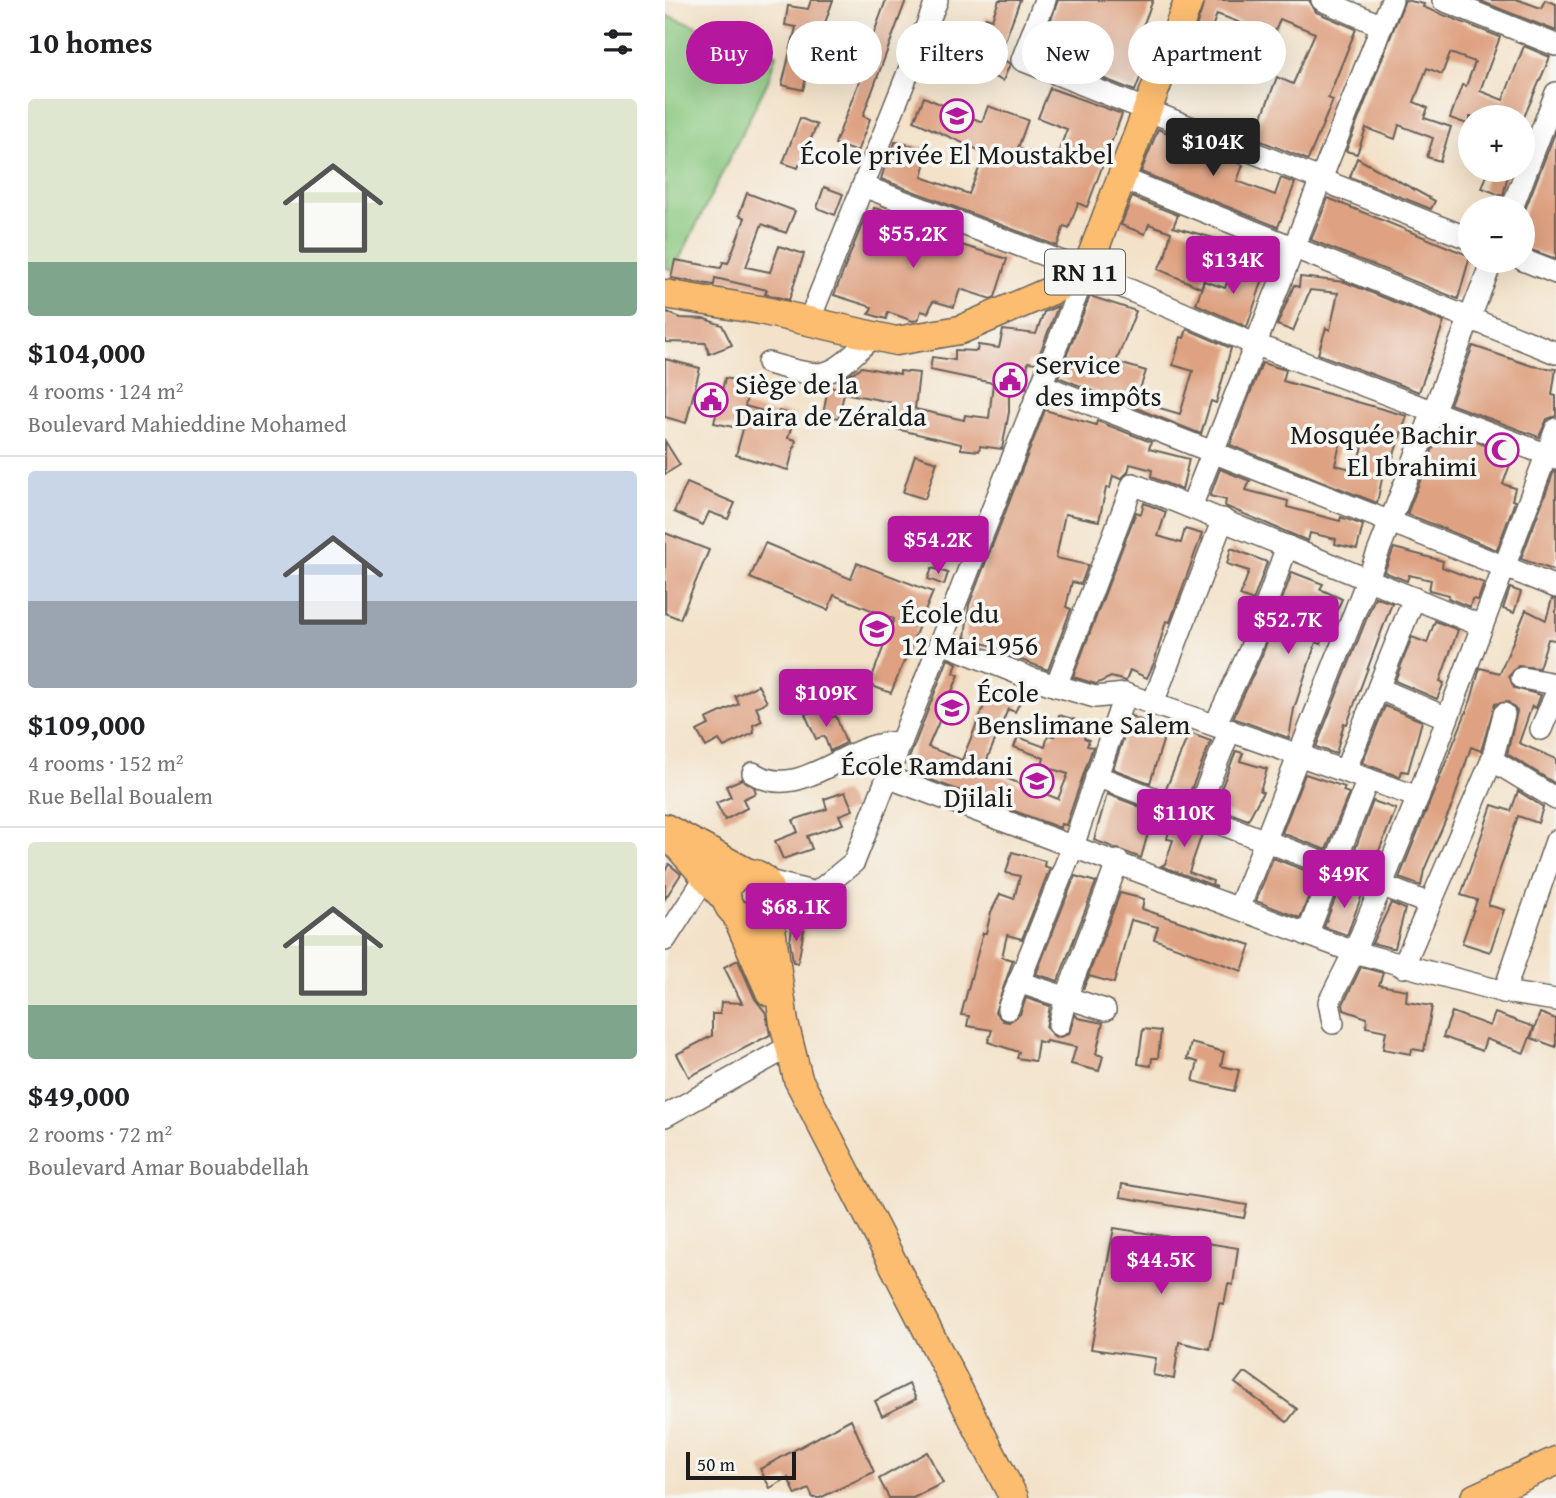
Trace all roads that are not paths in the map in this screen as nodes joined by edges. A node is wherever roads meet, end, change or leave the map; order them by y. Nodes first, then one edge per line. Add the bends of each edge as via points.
1 (937, 0) edge
2 (1045, 0) edge
3 (1189, 0) edge
4 (1322, 0) edge
5 (1392, 0) edge
6 (1443, 0) edge
7 (1382, 26) junction
8 (1556, 45) edge
9 (1556, 93) edge
10 (1147, 109) junction
11 (1121, 178) junction
12 (1321, 179) junction
13 (863, 186) junction
14 (1517, 196) edge
15 (1458, 234) edge
16 (1293, 248) junction
17 (1535, 265) edge
18 (1086, 271) junction
19 (1488, 273) edge
20 (1556, 273) edge
21 (665, 294) edge
22 (1470, 320) junction
23 (809, 321) junction
24 (874, 336) junction
25 (1254, 344) junction
26 (1556, 353) edge
27 (768, 363) dead end
28 (1042, 385) junction
29 (1432, 411) junction
30 (1556, 429) edge
31 (1212, 452) junction
32 (1551, 456) edge
33 (1191, 507) junction
34 (1223, 519) junction
35 (1389, 522) junction
36 (1287, 546) junction
37 (1504, 567) junction
38 (1367, 578) junction
39 (1556, 587) edge
40 (1414, 598) junction
41 (1482, 626) junction
42 (940, 642) junction
43 (1523, 678) dead end
44 (1556, 684) edge
45 (1056, 686) junction
46 (1380, 689) junction
47 (1125, 694) junction
48 (1556, 694) edge
49 (1153, 703) junction
50 (1504, 714) dead end
51 (1447, 718) junction
52 (1222, 727) junction
53 (1541, 729) dead end
54 (901, 743) junction
55 (1299, 754) junction
56 (1492, 760) junction
57 (1345, 771) junction
58 (753, 773) dead end
59 (1096, 776) junction
60 (887, 778) junction
61 (1368, 779) junction
62 (1418, 797) junction
63 (1556, 799) edge
64 (1196, 814) junction
65 (665, 829) edge
66 (1265, 841) junction
67 (1556, 841) edge
68 (1073, 846) junction
69 (1118, 861) junction
70 (1333, 868) junction
71 (705, 878) junction
72 (1381, 886) junction
73 (762, 891) junction
74 (1430, 904) junction
75 (732, 907) junction
76 (1239, 908) junction
77 (1307, 935) junction
78 (665, 940) edge
79 (1354, 952) junction
80 (1403, 967) junction
81 (1018, 982) junction
82 (1504, 992) junction
83 (1066, 998) junction
84 (1556, 1000) edge
85 (1008, 1009) dead end
86 (1105, 1010) dead end
87 (1333, 1023) dead end
88 (1059, 1025) dead end
89 (787, 1035) junction
90 (665, 1116) edge
91 (1556, 1461) edge
92 (1014, 1498) edge
93 (1475, 1498) edge

1 - 13 street
2 - 10 street via 1021,60
3 - 10 main road, RN 11
4 - 7 street
5 - 7 street
6 - 8 street
7 - 12 street
9 - 14 street
10 - 11 main road, RN 11
10 - 12 street
11 - 16 street
11 - 18 main road, RN 11
12 - 15 street
12 - 16 street
13 - 18 street
13 - 23 street
16 - 22 street
16 - 25 street
17 - 20 street
18 - 24 main road, RN 11 via 960,330 896,341
18 - 25 street
18 - 28 street
19 - 22 street
21 - 23 main road, RN 11
22 - 26 street
22 - 29 street
23 - 24 main road, RN 11
24 - 27 street via 842,366 825,374 814,376
25 - 29 street
25 - 31 street
28 - 31 street
28 - 42 street
29 - 32 street
29 - 35 street
30 - 32 street
31 - 33 street
31 - 35 street
32 - 37 street
33 - 34 street
33 - 45 street via 1133,484
34 - 36 street
34 - 49 street
35 - 37 street
35 - 38 street
36 - 38 street
36 - 52 street
37 - 39 street
37 - 41 street
38 - 40 street
38 - 55 street
40 - 41 street
40 - 46 street
41 - 51 street
42 - 45 street
42 - 54 street
43 - 44 street
45 - 47 street via 1095,697
46 - 51 street
46 - 57 street
47 - 49 street
47 - 59 street
48 - 53 street
49 - 52 street
50 - 56 street
51 - 62 street
52 - 55 street
52 - 64 street
54 - 58 street via 873,745 790,783 771,782
54 - 60 street
55 - 57 street
55 - 66 street
56 - 63 street
56 - 74 street
57 - 61 street
59 - 64 street
59 - 68 street
60 - 68 street
60 - 73 street via 854,862 797,903
61 - 62 street
61 - 70 street
62 - 72 street
64 - 66 street
65 - 71 main road
65 - 73 main road
66 - 70 street
66 - 76 street
67 - 82 street
68 - 69 street
68 - 81 street
69 - 76 street
69 - 83 street
70 - 72 street
70 - 77 street
71 - 75 main road
71 - 78 street
72 - 74 street
72 - 79 street
73 - 75 main road via 751,917
73 - 75 main road via 731,882
73 - 89 main road
74 - 80 street
75 - 89 main road
76 - 77 street
77 - 79 street
79 - 80 street
79 - 87 street via 1329,1002
80 - 82 street
81 - 83 street
81 - 85 street
82 - 84 street
83 - 86 street
83 - 88 street
89 - 90 street
89 - 92 main road via 798,1079
91 - 93 main road

